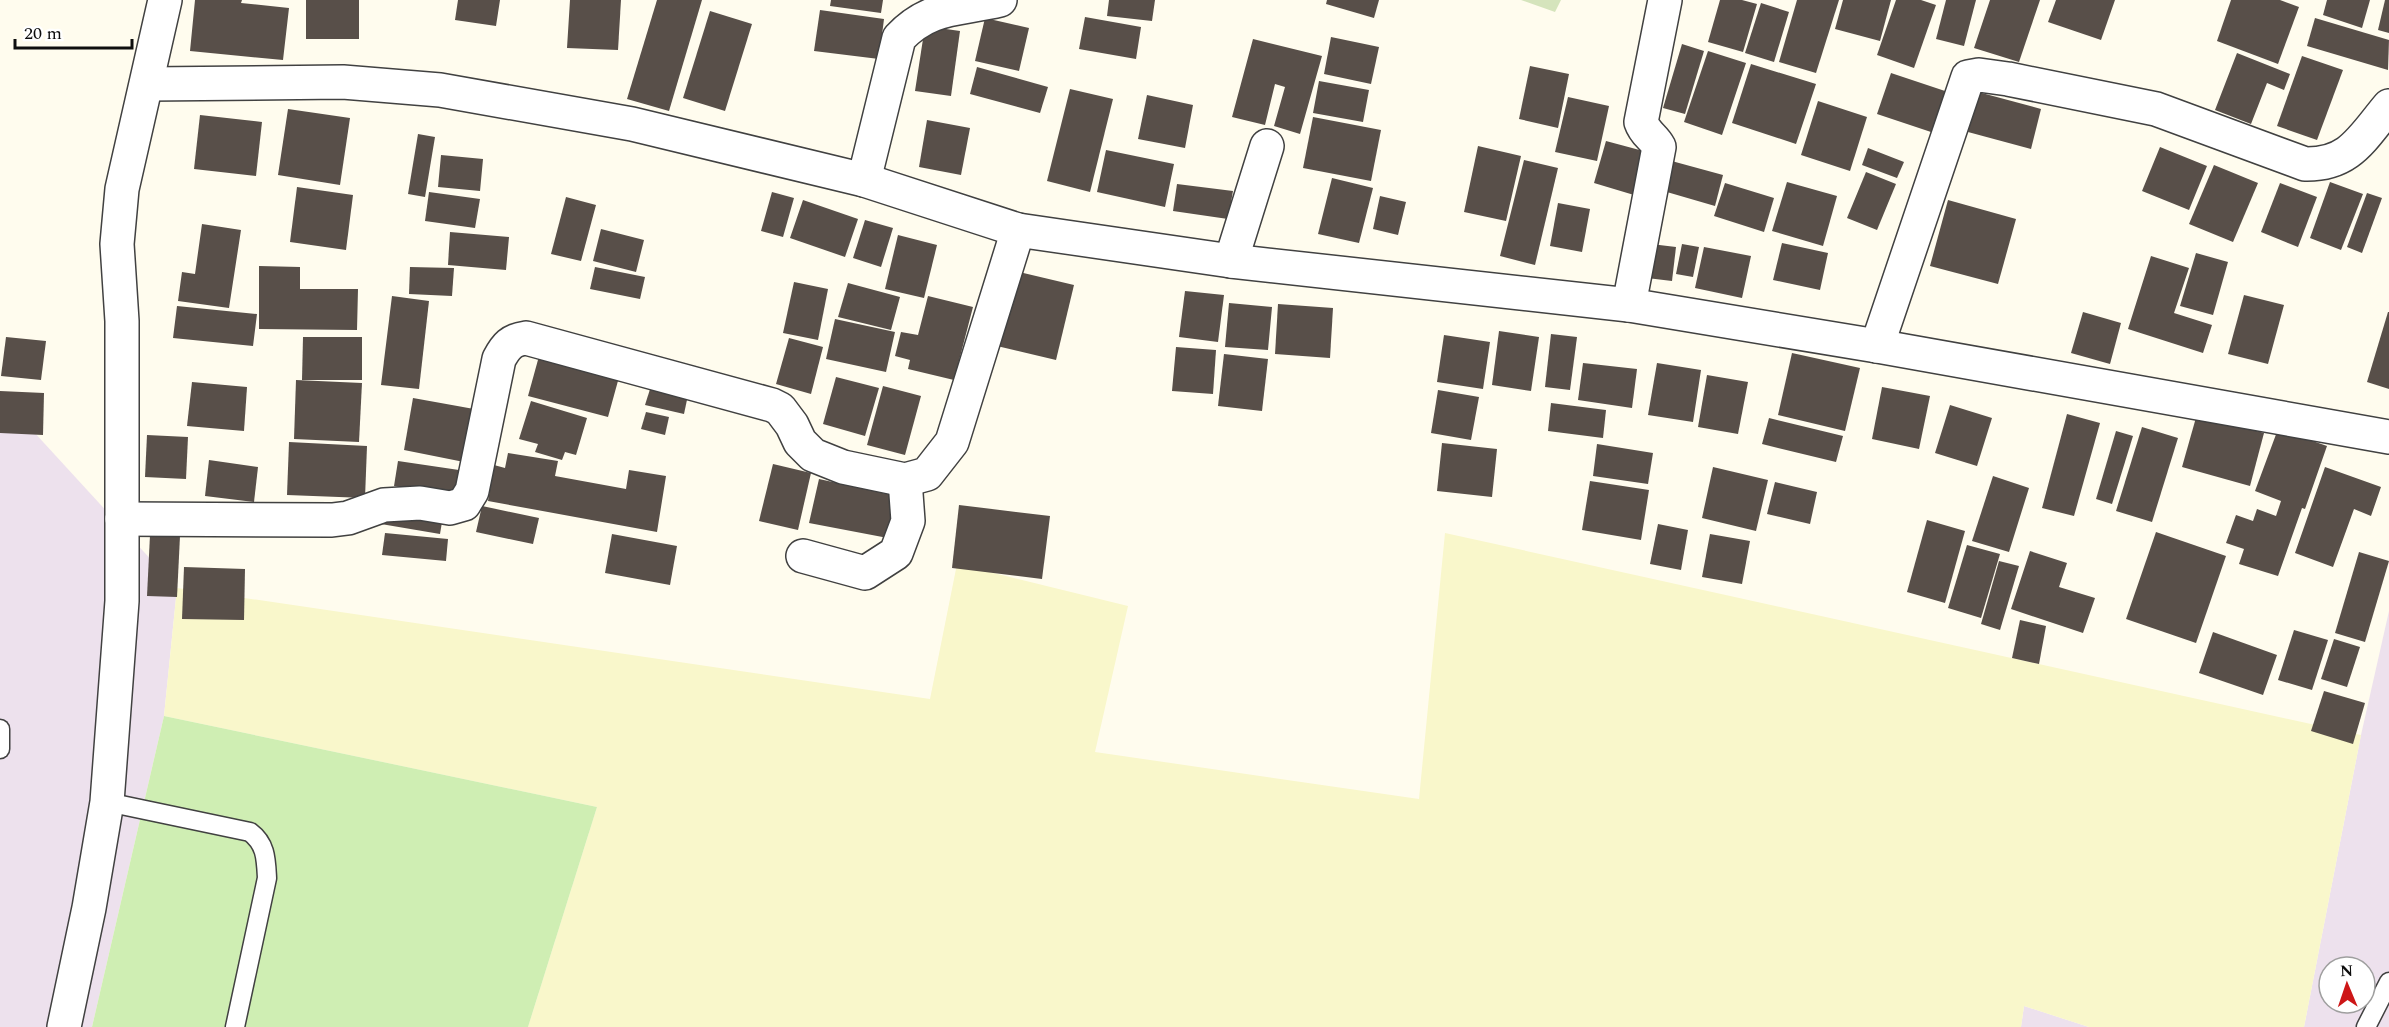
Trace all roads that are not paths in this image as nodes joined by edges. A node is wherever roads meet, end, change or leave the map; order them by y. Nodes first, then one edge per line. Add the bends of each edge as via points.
1 (165, 0) edge
2 (1000, 0) edge
3 (1665, 0) edge
4 (148, 84) junction
5 (2389, 106) edge
6 (1267, 146) dead end
7 (864, 180) junction
8 (1018, 230) junction
9 (1230, 261) junction
10 (1629, 306) junction
11 (1877, 346) junction
12 (2389, 437) edge
13 (905, 480) junction
14 (122, 519) junction
15 (803, 555) dead end
16 (0, 729) edge
17 (0, 749) edge
18 (107, 802) junction
19 (2389, 982) edge
20 (64, 1027) edge
21 (235, 1027) edge
22 (2366, 1027) edge

1 - 4 street
2 - 7 street via 944,9 913,23 898,38
3 - 10 street via 1641,122 1645,133 1659,147
4 - 7 street via 343,82 440,90 632,124
4 - 14 street via 122,189 117,244 122,321
5 - 11 street via 2340,159 2304,164 2156,109 1979,75 1968,77
6 - 9 street
7 - 8 street
8 - 9 street
8 - 13 street via 952,442 927,474
9 - 10 street
10 - 11 street
11 - 12 street
13 - 14 street via 843,467 813,455 800,442 786,417 772,405 526,338 507,345 500,358 472,491 464,504 450,508 420,503 384,505 332,520
13 - 15 street via 908,521 896,553 865,573
14 - 18 street via 122,601
16 - 17 lane
18 - 20 street
18 - 21 lane via 250,832 260,840 266,856 267,878
19 - 22 lane

